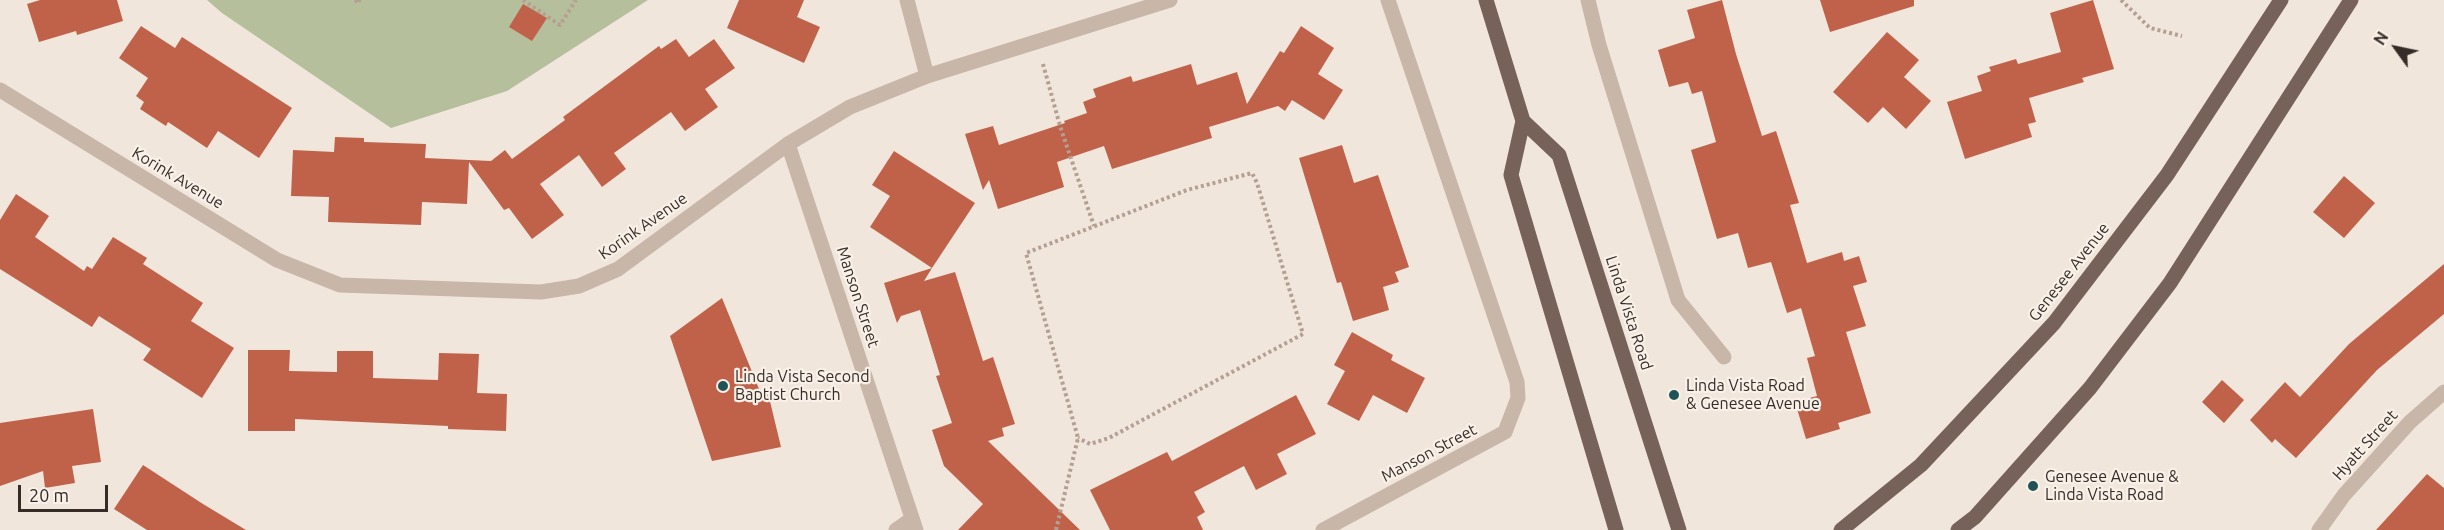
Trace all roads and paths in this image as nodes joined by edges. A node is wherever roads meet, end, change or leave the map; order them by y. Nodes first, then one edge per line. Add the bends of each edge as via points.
1 (523, 0) edge
2 (576, 0) edge
3 (907, 0) edge
4 (1170, 0) edge
5 (1388, 0) edge
6 (1486, 0) edge
7 (1588, 0) edge
8 (2121, 0) edge
9 (2281, 0) edge
10 (2351, 0) edge
11 (2182, 36) dead end
12 (1036, 42) junction
13 (927, 76) junction
14 (0, 90) edge
15 (1523, 121) junction
16 (788, 144) junction
17 (1094, 226) junction
18 (1724, 357) dead end
19 (2444, 392) edge
20 (1078, 438) junction
21 (914, 524) edge
22 (896, 530) edge
23 (1056, 530) edge
24 (1323, 530) edge
25 (1616, 530) edge
26 (1679, 530) edge
27 (1841, 530) edge
28 (1958, 530) edge
29 (2319, 530) edge

1 - 2 path via 560,25
3 - 13 street
4 - 12 street, Korink Avenue
5 - 24 street, Manson Street via 1517,382 1518,398 1505,432
6 - 15 main road, Linda Vista Road
7 - 18 street via 1678,300
8 - 11 path via 2150,28
9 - 27 main road, Genesee Avenue via 2167,175 2054,323 1921,465
10 - 28 main road via 2170,283 2090,388 1975,517
12 - 13 street, Korink Avenue
12 - 17 path
13 - 16 street, Korink Avenue via 850,107
14 - 16 street, Korink Avenue via 277,260 340,285 541,292 579,286 618,269
15 - 25 main road, Linda Vista Road via 1511,175
15 - 26 main road, Linda Vista Road via 1559,155
16 - 21 street, Manson Street
17 - 20 path via 1026,253
17 - 20 path via 1186,190 1251,173 1303,334 1109,438 1090,444
19 - 29 street, Hyatt Street via 2410,422 2344,495
20 - 23 path
21 - 22 street

